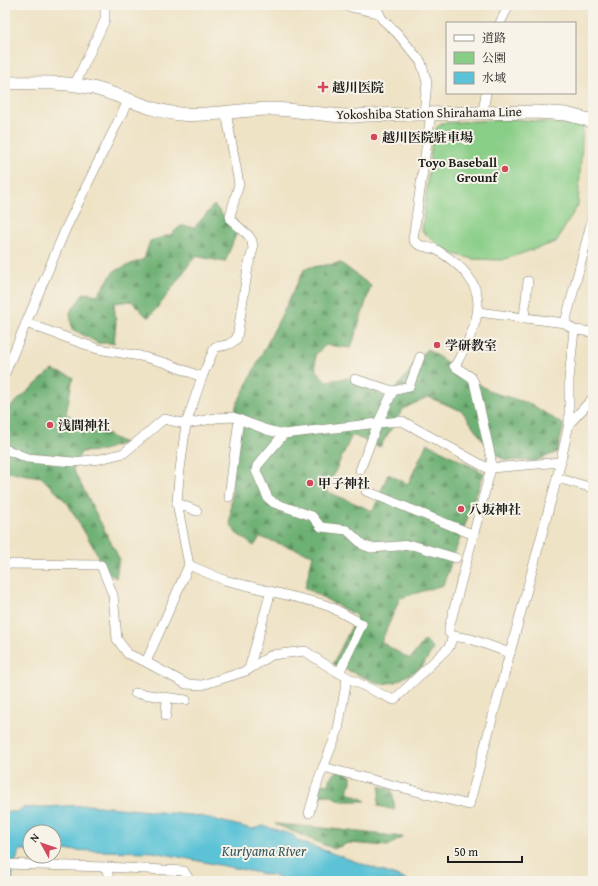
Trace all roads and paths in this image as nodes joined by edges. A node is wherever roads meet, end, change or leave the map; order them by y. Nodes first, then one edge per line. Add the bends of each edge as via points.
1 (105, 5) edge
2 (342, 5) edge
3 (509, 5) edge
4 (377, 9) edge
5 (500, 22) edge
6 (5, 83) edge
7 (75, 84) junction
8 (486, 94) edge
9 (129, 99) junction
10 (226, 112) junction
11 (483, 112) junction
12 (427, 114) junction
13 (593, 122) edge
14 (593, 217) edge
15 (528, 281) dead end
16 (478, 312) junction
17 (524, 317) junction
18 (26, 323) junction
19 (565, 323) junction
20 (574, 330) junction
21 (593, 332) edge
22 (420, 357) dead end
23 (5, 373) edge
24 (202, 377) junction
25 (356, 378) dead end
26 (393, 391) junction
27 (593, 398) edge
28 (239, 419) junction
29 (378, 423) junction
30 (186, 424) junction
31 (569, 424) junction
32 (284, 434) junction
33 (5, 449) edge
34 (561, 462) junction
35 (491, 468) junction
36 (360, 470) dead end
37 (557, 478) junction
38 (593, 488) edge
39 (366, 491) dead end
40 (229, 497) dead end
41 (176, 503) junction
42 (197, 511) dead end
43 (472, 534) junction
44 (456, 558) dead end
45 (5, 564) edge
46 (189, 565) junction
47 (271, 591) junction
48 (453, 636) junction
49 (510, 653) junction
50 (146, 662) junction
51 (249, 669) junction
52 (338, 673) junction
53 (348, 678) junction
54 (135, 693) dead end
55 (167, 698) junction
56 (186, 700) dead end
57 (166, 716) dead end
58 (323, 767) junction
59 (309, 813) dead end
60 (5, 864) edge
61 (106, 867) junction
62 (110, 881) edge
63 (190, 881) edge

1 - 7 street via 105,20
2 - 4 street
3 - 5 street
4 - 12 street via 382,20 397,33 421,62 427,82
6 - 7 main road, Yokoshiba Station Shirahama Line
7 - 9 main road, Yokoshiba Station Shirahama Line
8 - 11 street
9 - 10 main road, Yokoshiba Station Shirahama Line via 159,110 180,114
9 - 18 street via 66,228
10 - 12 main road, Yokoshiba Station Shirahama Line via 273,109 350,116
10 - 24 street via 239,184 230,216 248,236 253,249 237,338 227,346 215,348
11 - 12 main road, Yokoshiba Station Shirahama Line
11 - 13 main road, Yokoshiba Station Shirahama Line via 566,114
12 - 16 street via 413,239 421,246 434,249 464,271 474,286
14 - 19 street
15 - 17 street
16 - 17 street
16 - 35 street via 470,338 455,366 474,382
17 - 19 street
18 - 23 street
18 - 24 street via 98,349 140,356
19 - 20 street
20 - 21 street
20 - 31 street via 569,379
22 - 26 street via 408,387
24 - 30 street
25 - 26 street
26 - 29 street
27 - 31 street
28 - 30 street via 216,418
28 - 32 street
28 - 40 street
29 - 32 street
29 - 35 street via 402,421
29 - 36 street
30 - 33 street via 164,419 124,453 93,460 74,462 27,458
30 - 41 street
31 - 34 street
32 - 44 street via 257,466 256,471 268,498 274,503 312,516 321,527 347,530 370,548 412,545
34 - 35 street
34 - 37 street
35 - 43 street
37 - 38 street
37 - 49 street
39 - 43 street
41 - 42 street
41 - 46 street
43 - 48 street via 449,628 449,633
45 - 50 street via 101,565 114,595 117,639 128,654
46 - 47 street via 224,580
46 - 50 street
47 - 51 street
47 - 52 street via 319,603 362,624
48 - 49 street via 472,639
48 - 53 street via 449,647 394,700
49 - 58 street via 469,805
50 - 51 street via 186,684 202,684
51 - 52 street via 272,655 305,651
52 - 53 street
53 - 58 street via 338,730
54 - 55 street
55 - 56 street
55 - 57 street
58 - 59 street
60 - 61 street
61 - 62 street
61 - 63 street via 184,871

